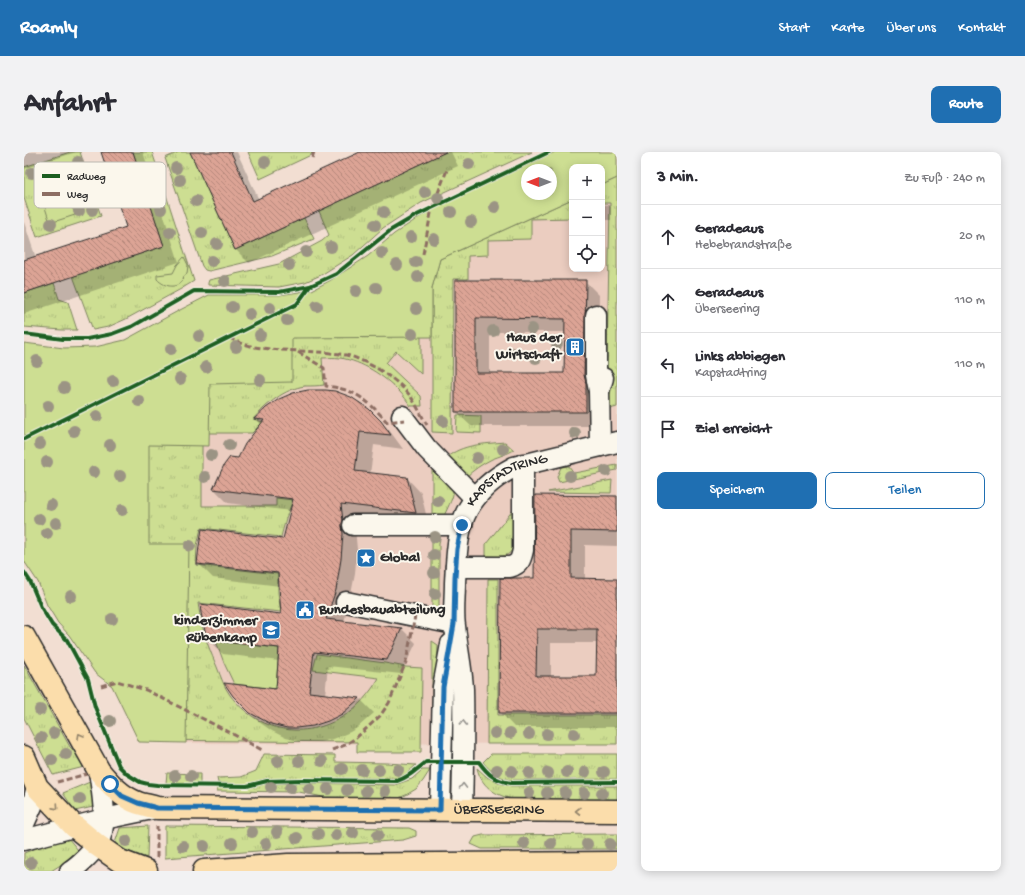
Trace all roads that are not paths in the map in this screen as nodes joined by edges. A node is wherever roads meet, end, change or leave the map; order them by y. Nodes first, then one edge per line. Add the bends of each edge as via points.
1 (596, 315) dead end
2 (402, 416) dead end
3 (609, 444) edge
4 (523, 464) junction
5 (475, 498) junction
6 (353, 525) dead end
7 (462, 525) junction
8 (456, 567) junction
9 (346, 602) dead end
10 (454, 624) junction
11 (24, 637) edge
12 (24, 757) edge
13 (99, 771) junction
14 (37, 787) junction
15 (157, 808) junction
16 (440, 810) junction
17 (462, 810) junction
18 (617, 811) edge
19 (104, 819) junction
20 (24, 824) edge
21 (74, 826) junction
22 (24, 840) edge
23 (97, 845) junction
24 (617, 863) edge
25 (439, 867) edge
26 (461, 867) edge
27 (70, 871) edge
28 (146, 871) edge
29 (204, 871) edge

1 - 3 street via 596,375 601,383
2 - 5 street via 431,454
3 - 4 street, KAPSTADTRING
4 - 5 street, KAPSTADTRING via 502,473
4 - 8 street via 523,550 520,561 510,567
5 - 7 street, KAPSTADTRING via 467,510
6 - 7 street
7 - 8 street, KAPSTADTRING
8 - 10 street, KAPSTADTRING
9 - 10 street
10 - 16 street, KAPSTADTRING via 443,687
17 -> 10 street, KAPSTADTRING via 462,687
13 -> 11 main road
12 - 14 main road
13 - 15 main road via 122,796
13 - 19 street
14 - 20 street
14 -> 21 main road
15 - 16 main road, ÜBERSEERING
15 - 19 street, ÜBERSEERING
16 - 17 main road, ÜBERSEERING
18 -> 17 main road, ÜBERSEERING
19 - 21 street, ÜBERSEERING
19 - 23 street
21 - 22 street, ÜBERSEERING
21 - 23 main road
23 - 27 street
23 - 28 main road via 120,861
24 - 26 main road
25 - 26 main road
25 - 29 main road via 288,864

